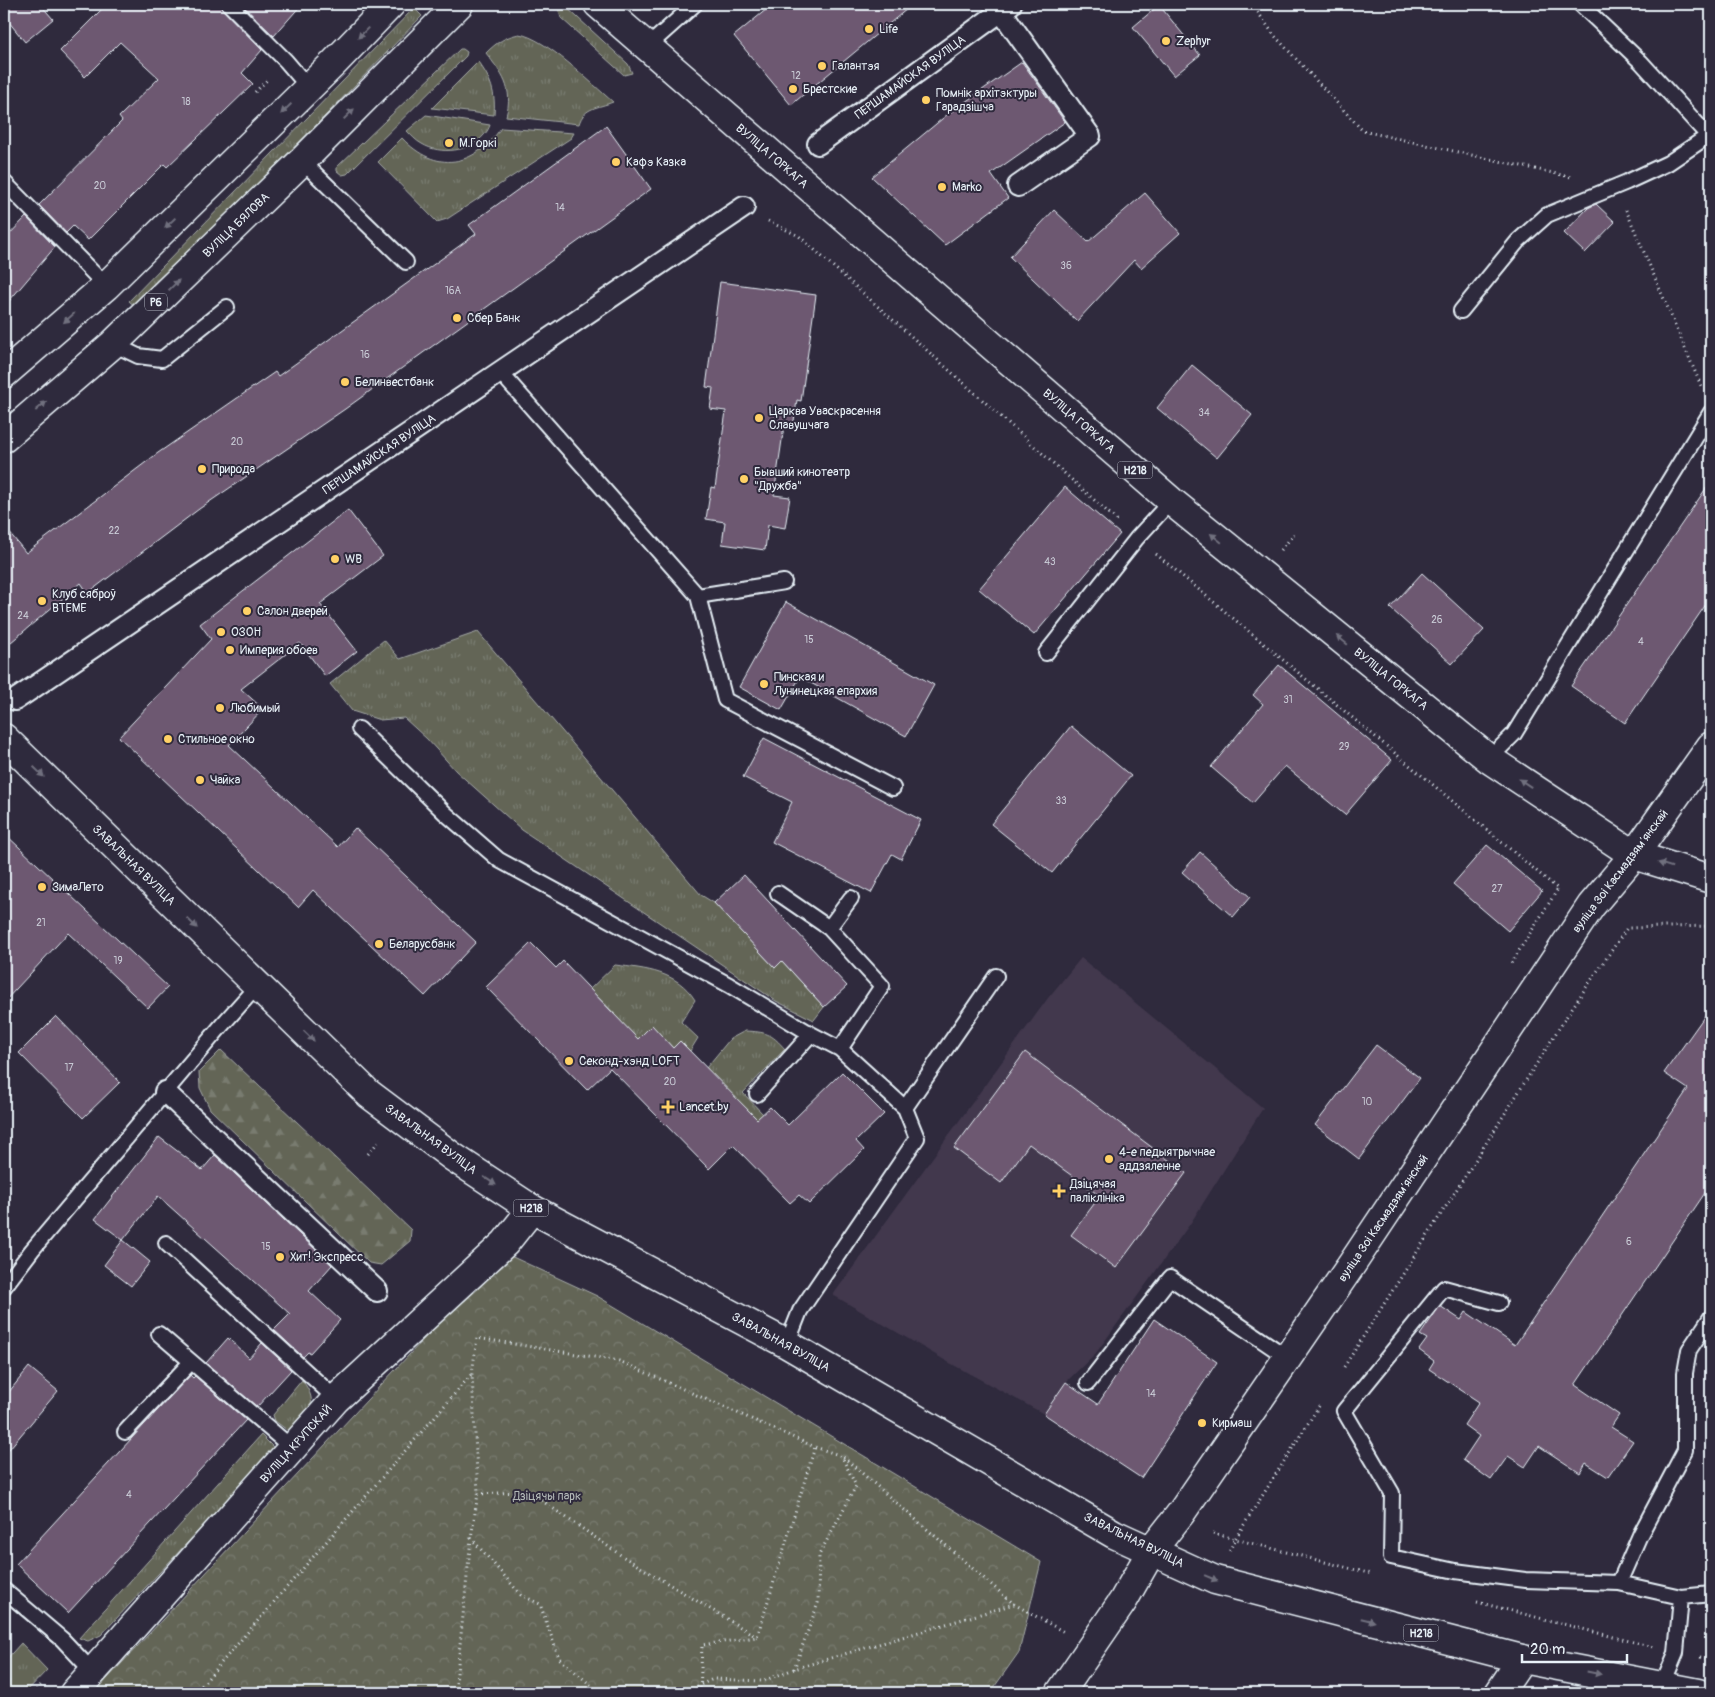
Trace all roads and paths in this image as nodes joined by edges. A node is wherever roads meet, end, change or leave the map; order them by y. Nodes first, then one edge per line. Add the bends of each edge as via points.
1 (229, 4) edge
2 (391, 4) edge
3 (459, 4) edge
4 (598, 4) edge
5 (695, 4) edge
6 (1252, 4) edge
7 (1580, 4) edge
8 (1006, 7) edge
9 (647, 46) junction
10 (309, 88) junction
11 (1710, 138) edge
12 (818, 144) dead end
13 (302, 161) junction
14 (4, 185) edge
15 (1018, 186) dead end
16 (1616, 186) junction
17 (744, 207) dead end
18 (406, 262) dead end
19 (106, 286) junction
20 (227, 307) dead end
21 (1461, 311) dead end
22 (113, 344) junction
23 (500, 372) junction
24 (4, 374) edge
25 (1704, 392) dead end
26 (1711, 412) edge
27 (4, 438) edge
28 (1171, 501) junction
29 (784, 582) dead end
30 (698, 596) junction
31 (1046, 653) dead end
32 (14, 700) dead end
33 (359, 729) dead end
34 (4, 738) edge
35 (1711, 746) edge
36 (1489, 759) junction
37 (893, 788) dead end
38 (1634, 856) junction
39 (1711, 879) edge
40 (778, 894) dead end
41 (851, 898) dead end
42 (1711, 926) edge
43 (829, 928) junction
44 (996, 976) dead end
45 (257, 986) junction
46 (811, 1034) junction
47 (840, 1049) junction
48 (165, 1092) junction
49 (757, 1094) dead end
50 (905, 1108) junction
51 (532, 1209) junction
52 (166, 1243) dead end
53 (4, 1287) edge
54 (377, 1291) dead end
55 (1499, 1303) dead end
56 (1711, 1317) edge
57 (159, 1334) dead end
58 (787, 1344) junction
59 (1288, 1358) junction
60 (192, 1362) junction
61 (1341, 1371) dead end
62 (472, 1374) junction
63 (1088, 1383) dead end
64 (336, 1399) junction
65 (1320, 1405) dead end
66 (125, 1432) dead end
67 (815, 1447) junction
68 (292, 1448) junction
69 (842, 1456) junction
70 (478, 1494) junction
71 (1213, 1533) dead end
72 (471, 1538) junction
73 (1235, 1539) junction
74 (1152, 1550) junction
75 (1228, 1554) dead end
76 (1379, 1576) dead end
77 (1619, 1583) junction
78 (4, 1590) edge
79 (1711, 1594) edge
80 (1680, 1597) junction
81 (1474, 1601) dead end
82 (1014, 1604) junction
83 (1064, 1632) dead end
84 (757, 1637) junction
85 (1676, 1653) junction
86 (1522, 1659) junction
87 (1711, 1659) edge
88 (794, 1669) junction
89 (93, 1672) junction
90 (700, 1685) junction
91 (1662, 1686) junction
92 (74, 1693) edge
93 (194, 1693) edge
94 (455, 1693) edge
95 (600, 1693) edge
96 (683, 1693) edge
97 (700, 1693) edge
98 (1060, 1693) edge
99 (1499, 1693) edge
100 (1698, 1693) edge

1 - 10 lane
2 -> 10 main road
13 -> 3 main road, ВУЛІЦА БЯЛОВА / Р6
4 - 9 main road, ВУЛІЦА ГОРКАГА / Н218
5 - 9 lane
6 - 16 path via 1274,35 1363,131
7 - 11 lane via 1641,62
8 - 12 street, ПЕРШАМАЙСКАЯ ВУЛІЦА
8 - 15 street, ПЕРШАМАЙСКАЯ ВУЛІЦА via 1090,136
9 - 28 main road, ВУЛІЦА ГОРКАГА / Н218
10 -> 19 main road
11 - 16 lane via 1668,163
13 - 18 lane
22 -> 13 main road, ВУЛІЦА БЯЛОВА / Р6
14 - 19 lane
16 - 21 lane via 1547,215 1518,241
16 - 25 path
17 - 23 street, ПЕРШАМАЙСКАЯ ВУЛІЦА
19 -> 24 main road
20 - 22 lane via 162,359 138,356
27 -> 22 main road, ВУЛІЦА БЯЛОВА / Р6
23 - 30 lane
23 - 32 street, ПЕРШАМАЙСКАЯ ВУЛІЦА
26 - 36 lane via 1514,734
28 - 31 lane via 1137,538
36 -> 28 main road, ВУЛІЦА ГОРКАГА / Н218
29 - 30 lane
30 - 37 lane via 725,700
33 - 46 lane via 499,860 729,985
34 -> 45 main road, ЗАВАЛЬНАЯ ВУЛІЦА / Н218
35 - 38 main road, вуліца Зоі Касмадзямʼянскай
38 -> 36 main road, ВУЛІЦА ГОРКАГА / Н218
39 -> 38 main road, ВУЛІЦА ГОРКАГА / Н218
38 - 59 main road, вуліца Зоі Касмадзямʼянскай via 1591,906
40 - 43 lane
41 - 43 lane
42 - 61 path via 1627,928
43 - 47 lane via 882,986
44 - 50 lane
45 - 48 lane
45 -> 51 main road, ЗАВАЛЬНАЯ ВУЛІЦА / Н218 via 369,1094 453,1158
46 - 47 lane
46 - 49 lane
47 - 50 lane
48 - 53 lane
48 - 54 street
50 - 58 lane via 916,1138 800,1311
51 - 58 main road, ЗАВАЛЬНАЯ ВУЛІЦА / Н218
51 - 64 main road, ВУЛІЦА КРУПСКАЙ via 505,1242
52 - 64 lane
55 - 77 lane via 1444,1288 1344,1411 1392,1493 1391,1557 1455,1571 1525,1580
56 - 77 lane via 1689,1350 1685,1373 1685,1450 1640,1535
57 - 60 lane
58 - 74 main road, ЗАВАЛЬНАЯ ВУЛІЦА / Н218 via 1114,1534
59 - 63 lane via 1170,1278
59 - 74 main road, вуліца Зоі Касмадзямʼянскай
60 - 66 lane
60 - 68 lane
62 - 67 path via 477,1338 619,1361
62 - 70 path
62 - 93 path
64 - 68 main road, ВУЛІЦА КРУПСКАЙ
65 - 73 path
67 - 69 path
67 - 84 path
68 - 89 main road, ВУЛІЦА КРУПСКАЙ
69 - 82 path
69 - 88 path via 856,1486 819,1555 818,1603
70 - 72 path
70 - 84 path via 520,1492 538,1498 622,1556
71 - 73 path
72 - 94 path
72 - 95 path via 521,1595 540,1604 559,1658
73 - 75 path
73 - 76 path
74 -> 86 main road, ЗАВАЛЬНАЯ ВУЛІЦА / Н218 via 1215,1580
74 - 98 main road, вуліца Зоі Касмадзямʼянскай via 1123,1601
77 - 80 lane
78 - 89 lane via 62,1639
79 - 80 lane
80 - 85 lane
81 - 85 path
82 - 83 path
82 - 88 path
84 - 90 path via 702,1645
85 - 87 path
85 - 91 lane
86 -> 91 main road, ЗАВАЛЬНАЯ ВУЛІЦА / Н218
86 - 99 main road
88 - 90 path via 763,1681 713,1679
89 - 92 main road, ВУЛІЦА КРУПСКАЙ
90 - 96 path
90 - 97 path
91 - 100 main road, ЗАВАЛЬНАЯ ВУЛІЦА / Н218

